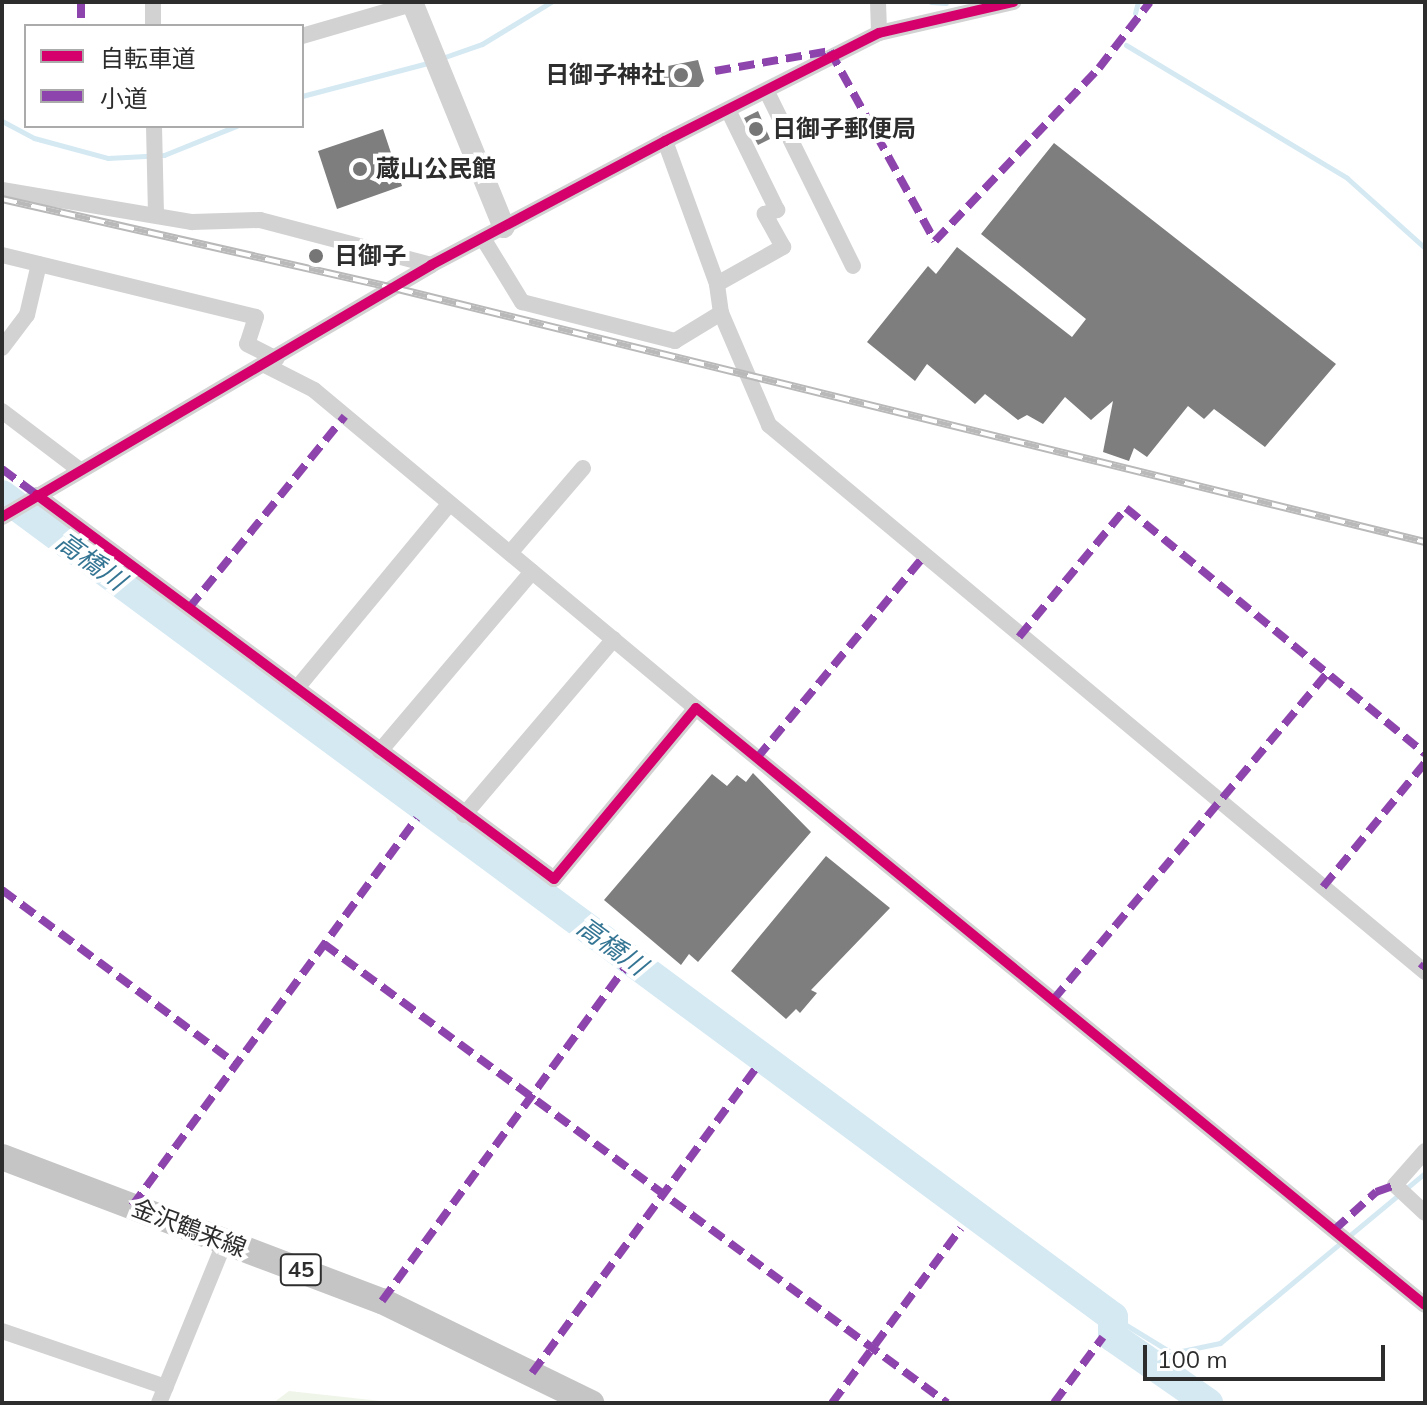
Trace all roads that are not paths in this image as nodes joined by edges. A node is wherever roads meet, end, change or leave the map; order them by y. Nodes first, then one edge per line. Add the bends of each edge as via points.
1 (153, 2) edge
2 (878, 2) edge
3 (1013, 2) edge
4 (412, 3) edge
5 (153, 24) edge
6 (879, 33) junction
7 (304, 35) edge
8 (767, 92) junction
9 (728, 110) junction
10 (154, 128) edge
11 (665, 141) junction
12 (2, 190) edge
13 (156, 215) junction
14 (504, 227) junction
15 (484, 240) junction
16 (2, 255) edge
17 (39, 264) junction
18 (431, 265) junction
19 (853, 266) dead end
20 (717, 284) junction
21 (721, 313) junction
22 (2, 348) edge
23 (270, 362) junction
24 (2, 411) edge
25 (77, 468) junction
26 (583, 468) dead end
27 (34, 497) junction
28 (449, 504) junction
29 (4, 515) edge
30 (510, 553) junction
31 (532, 572) junction
32 (614, 639) junction
33 (297, 688) junction
34 (696, 708) junction
35 (380, 751) junction
36 (464, 815) junction
37 (1425, 972) edge
38 (1425, 1151) edge
39 (2, 1157) edge
40 (1425, 1213) edge
41 (225, 1241) junction
42 (1425, 1305) edge
43 (2, 1331) edge
44 (166, 1387) junction
45 (159, 1403) edge
46 (591, 1403) edge

1 - 5 street
2 - 6 street
3 - 6 street
4 - 7 street
4 - 14 street
6 - 8 street
8 - 9 street
8 - 19 street
9 - 11 street
9 - 20 street via 777,210 765,214 783,247
10 - 13 street
11 - 14 street
11 - 20 street
12 - 13 street
13 - 18 street via 260,220
14 - 15 street
15 - 18 street
15 - 21 street via 522,302 675,341 686,329
16 - 17 street
17 - 22 street via 27,315
17 - 23 street via 256,317 247,344
18 - 23 street
20 - 21 street
21 - 37 street via 769,425
23 - 25 street
23 - 28 street via 314,390
24 - 25 street
25 - 27 street
26 - 30 street
27 - 29 street
27 - 33 street
28 - 30 street
28 - 33 street
30 - 31 street
31 - 32 street
31 - 35 street
32 - 34 street
32 - 36 street
33 - 35 street
34 - 36 street via 554,879
34 - 42 street
35 - 36 street
38 - 40 street via 1400,1174 1398,1188
39 - 41 main road, 金沢鶴来線 / 45
41 - 44 street
41 - 46 main road, 金沢鶴来線 / 45 via 382,1301
43 - 44 street
44 - 45 street

